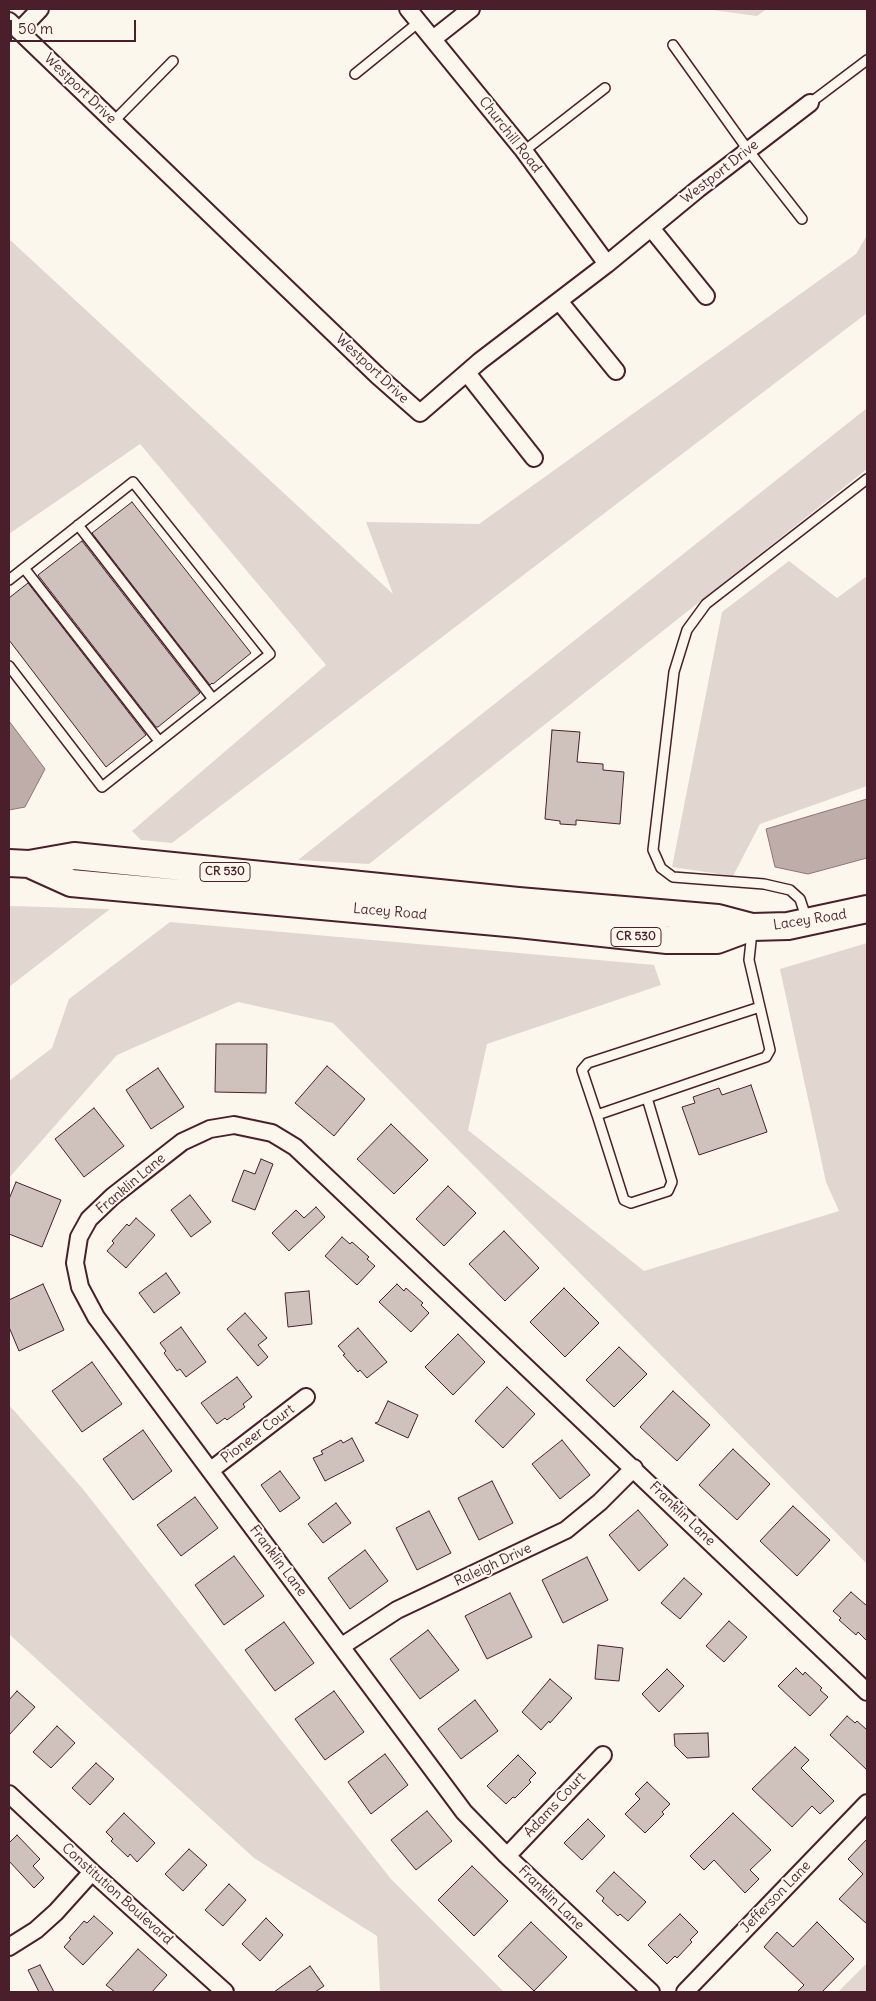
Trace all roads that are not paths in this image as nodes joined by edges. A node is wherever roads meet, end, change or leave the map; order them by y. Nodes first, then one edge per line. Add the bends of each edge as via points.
1 (40, 9) edge
2 (408, 9) edge
3 (471, 9) edge
4 (419, 22) junction
5 (14, 26) edge
6 (433, 39) junction
7 (673, 45) dead end
8 (867, 60) edge
9 (173, 62) dead end
10 (355, 74) dead end
11 (605, 88) dead end
12 (810, 103) joint
13 (113, 122) junction
14 (748, 150) junction
15 (524, 151) junction
16 (802, 219) dead end
17 (651, 228) junction
18 (607, 264) junction
19 (706, 296) dead end
20 (559, 300) junction
21 (616, 371) dead end
22 (467, 373) junction
23 (534, 458) dead end
24 (867, 479) edge
25 (78, 525) junction
26 (24, 568) junction
27 (9, 580) edge
28 (9, 666) edge
29 (213, 699) junction
30 (160, 741) junction
31 (19, 863) edge
32 (867, 909) edge
33 (808, 922) junction
34 (752, 927) junction
35 (760, 1007) junction
36 (647, 1098) junction
37 (597, 1115) junction
38 (306, 1397) dead end
39 (634, 1468) junction
40 (210, 1470) junction
41 (342, 1646) junction
42 (867, 1692) edge
43 (602, 1755) dead end
44 (9, 1794) edge
45 (867, 1803) edge
46 (507, 1856) junction
47 (92, 1872) junction
48 (9, 1947) edge
49 (225, 1992) edge
50 (650, 1992) edge
51 (685, 1992) edge

1 - 5 street
2 - 4 street, Churchill Road
3 - 6 street
4 - 6 street, Churchill Road
4 - 10 lane
5 - 13 street, Westport Drive
6 - 15 street, Churchill Road
7 - 14 lane
8 - 12 lane
9 - 13 lane
11 - 15 lane
12 - 14 street, Westport Drive
13 - 22 street, Westport Drive via 420,413
14 - 16 lane
14 - 17 street, Westport Drive
15 - 18 street, Churchill Road
17 - 18 street, Westport Drive
17 - 19 street
18 - 20 street, Westport Drive
20 - 21 street
20 - 22 street, Westport Drive
22 - 23 street
24 - 33 lane via 706,604 687,630 674,672 653,850 661,868 672,877 764,884 790,890 800,899
25 - 26 lane
25 - 29 lane
25 - 29 lane via 133,482 270,654
26 - 27 lane
26 - 30 lane
28 - 30 lane via 102,787
29 - 30 lane
31 - 34 main road, Lacey Road / CR 530 via 74,856 420,903 518,913 677,940 716,940
32 - 33 main road, Lacey Road / CR 530
33 - 34 main road, Lacey Road / CR 530
34 - 35 lane via 748,960
35 - 36 lane via 770,1050 766,1057
35 - 37 lane via 588,1063 582,1070
36 - 37 lane
36 - 37 lane via 672,1182 668,1191 631,1203 624,1200
38 - 40 street, Pioneer Court
39 - 40 street, Franklin Lane via 295,1147 272,1133 234,1125 210,1129 182,1142 113,1196 89,1219 79,1237 74,1262 80,1287 96,1317
39 - 41 street, Raleigh Drive via 566,1530 397,1610
39 - 42 street, Franklin Lane
40 - 41 street, Franklin Lane
41 - 46 street, Franklin Lane via 464,1812
43 - 46 street, Adams Court
44 - 47 street, Constitution Boulevard
45 - 51 street, Jefferson Lane
46 - 50 street, Franklin Lane
47 - 48 street via 56,1912
47 - 49 street, Constitution Boulevard

